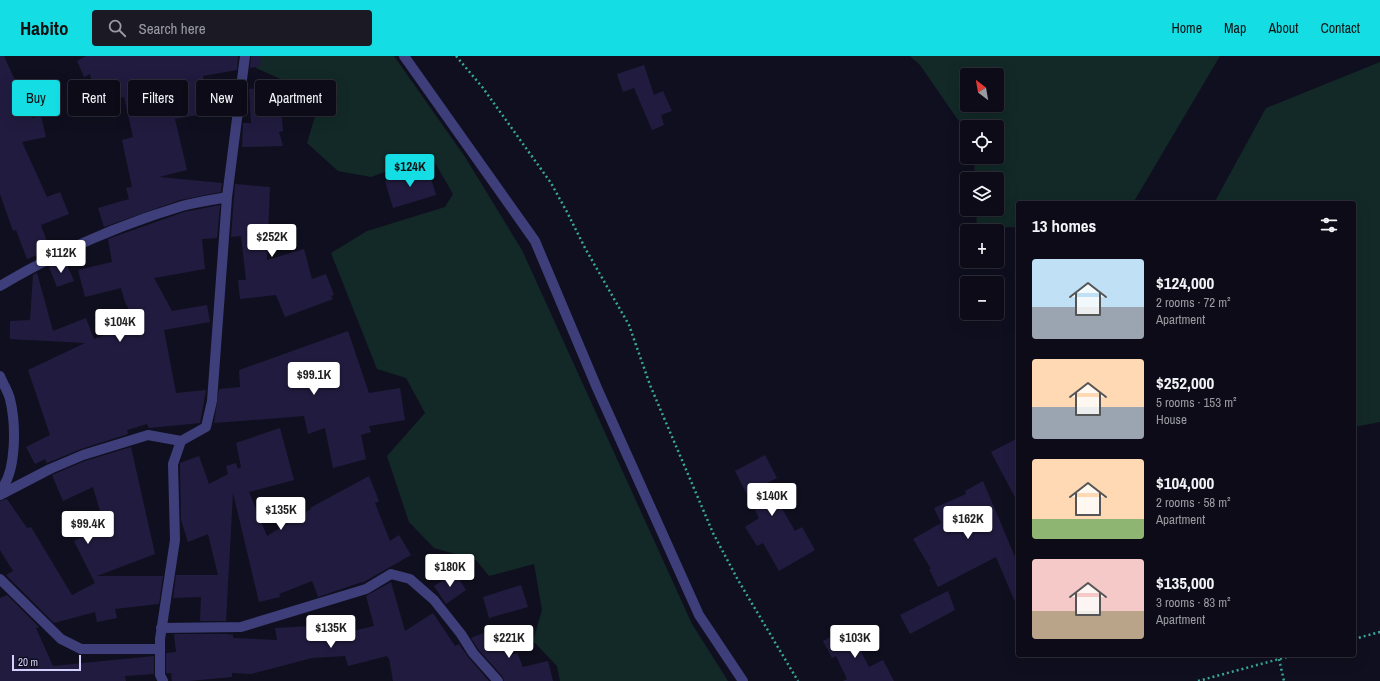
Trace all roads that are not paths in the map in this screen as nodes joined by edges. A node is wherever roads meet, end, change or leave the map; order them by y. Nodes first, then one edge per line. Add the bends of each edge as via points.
1 (245, 56) edge
2 (404, 56) edge
3 (227, 197) junction
4 (0, 286) edge
5 (0, 376) edge
6 (181, 441) junction
7 (0, 492) edge
8 (0, 495) edge
9 (0, 580) edge
10 (161, 628) junction
11 (160, 650) junction
12 (162, 681) edge
13 (498, 681) edge
14 (743, 681) edge

1 - 3 street
2 - 14 street via 535,241 597,388 699,615
3 - 4 street via 184,205 128,223 33,267
3 - 6 street via 212,401 206,427
5 - 7 street via 10,399 14,430 12,463 7,484
6 - 8 street via 148,435 83,455
6 - 10 street via 173,464 175,540
9 - 11 street via 61,640 81,649
10 - 11 street
10 - 13 street via 241,627 366,589 392,574 410,579 434,600 473,653
11 - 12 street

